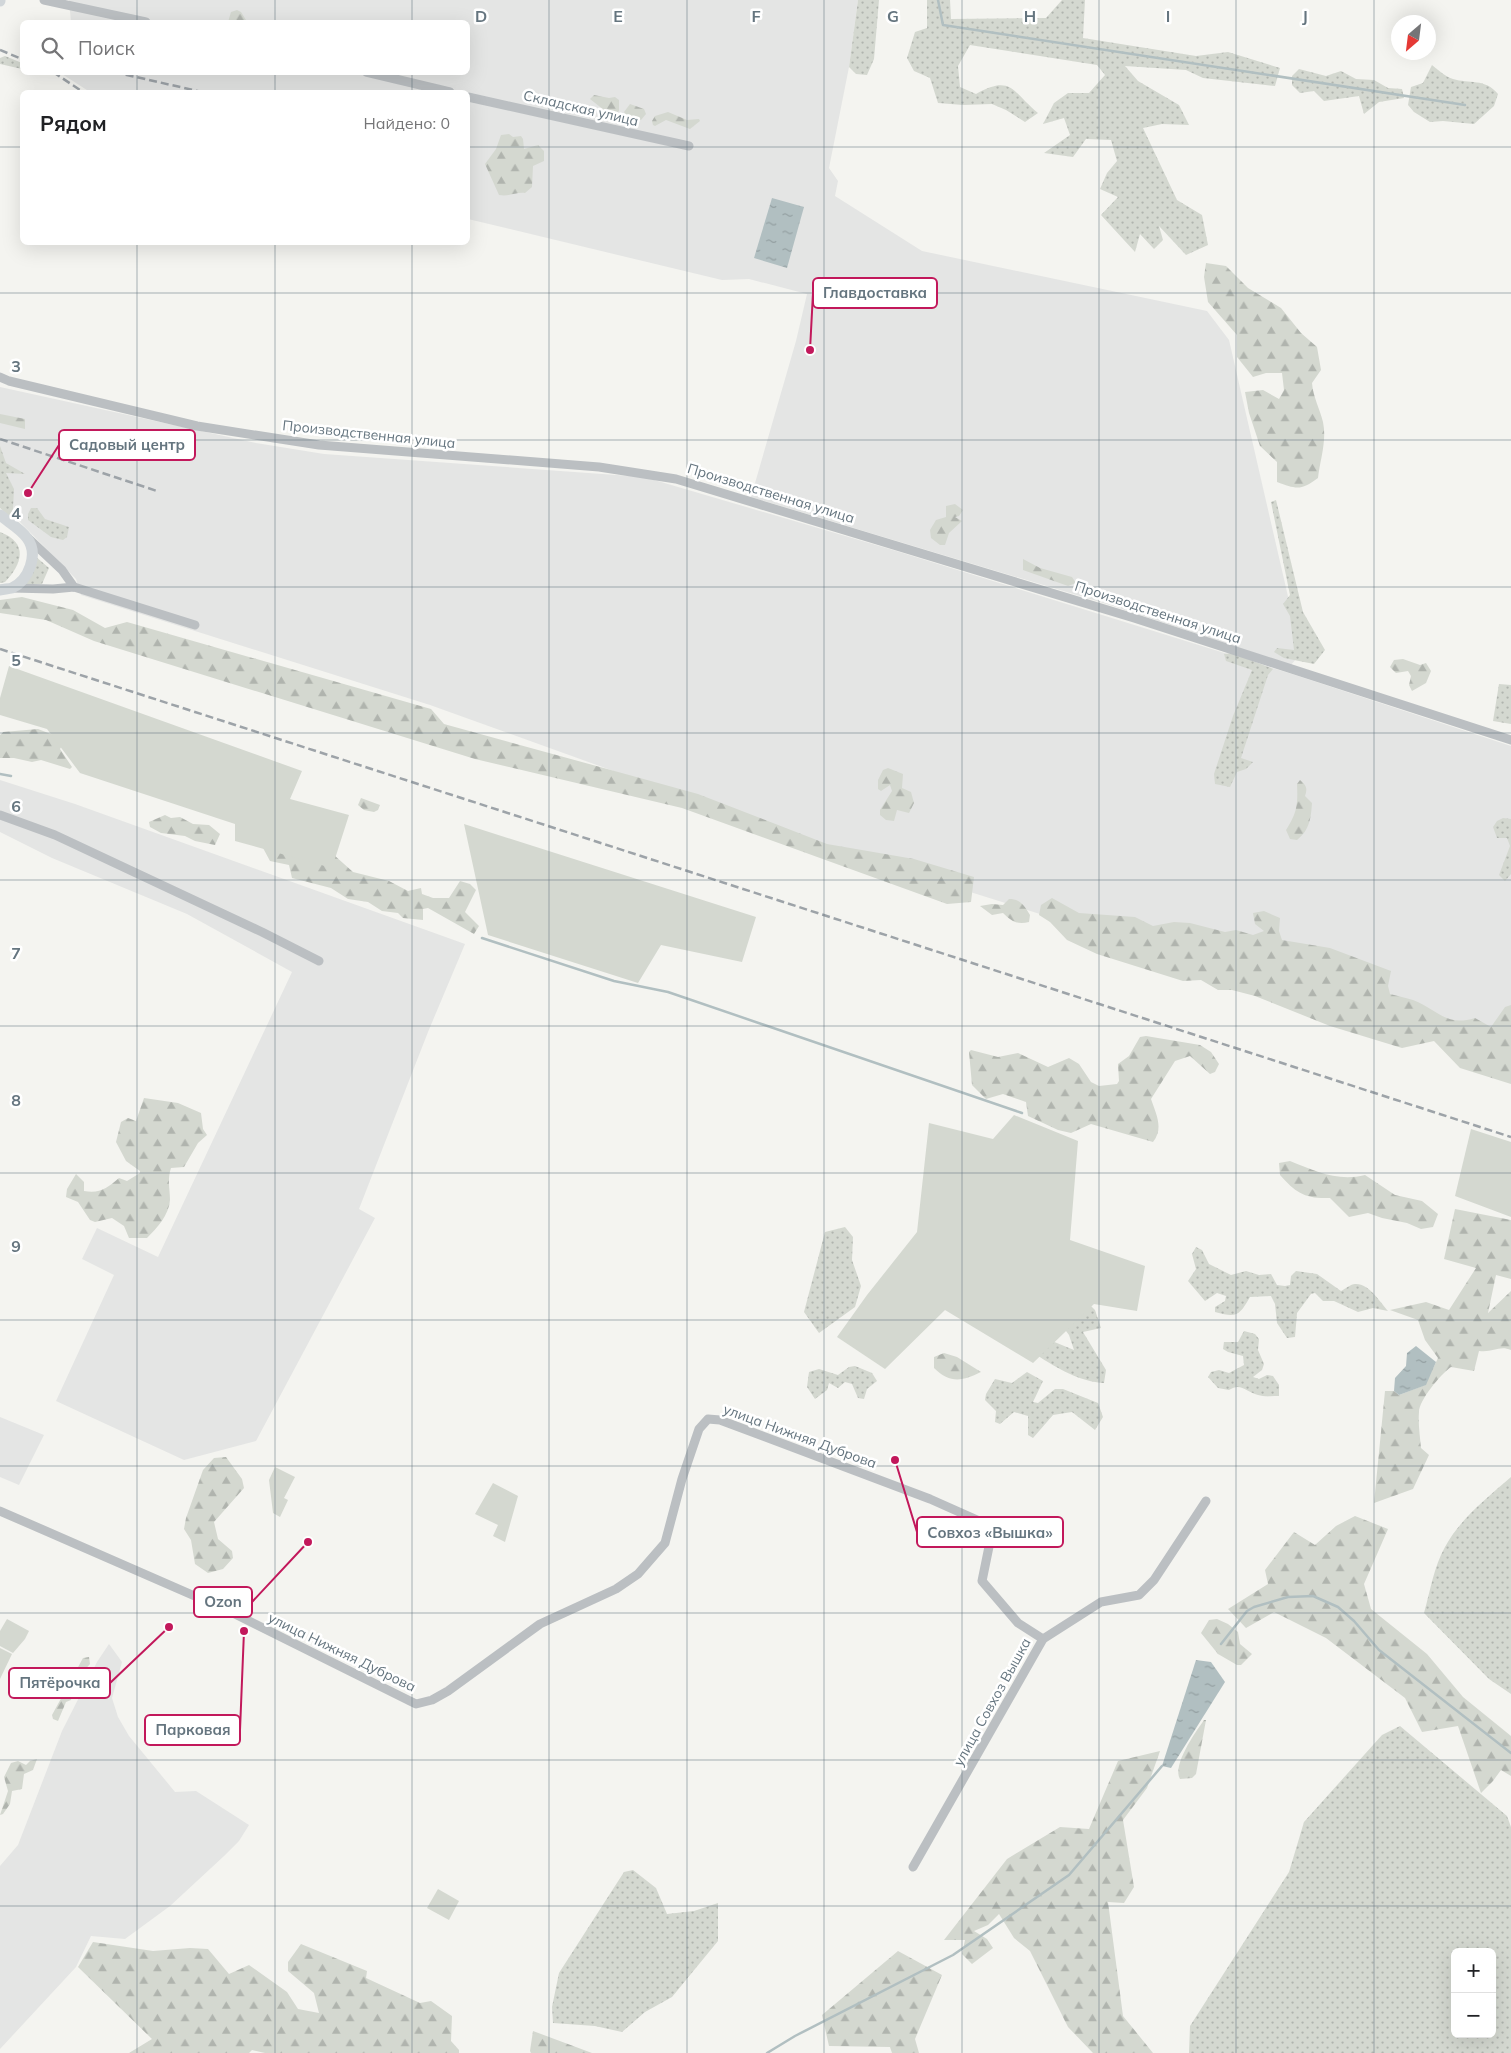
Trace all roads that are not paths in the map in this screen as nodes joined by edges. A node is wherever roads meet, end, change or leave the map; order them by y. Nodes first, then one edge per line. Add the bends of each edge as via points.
1 (44, 0) edge
2 (137, 20) edge
3 (379, 75) edge
4 (442, 90) edge
5 (470, 97) edge
6 (689, 146) dead end
7 (0, 377) edge
8 (0, 515) edge
9 (0, 526) edge
10 (12, 526) junction
11 (27, 538) junction
12 (74, 587) junction
13 (12, 588) junction
14 (0, 590) edge
15 (195, 624) dead end
16 (1511, 740) edge
17 (0, 815) edge
18 (319, 961) dead end
19 (1206, 1500) dead end
20 (0, 1511) edge
21 (1043, 1639) junction
22 (913, 1867) dead end

1 - 2 street
3 - 4 street
5 - 6 street, Складская улица
7 - 16 street, Производственная улица via 197,426 319,445 599,467 676,479 1134,618
8 - 10 main road
9 - 10 main road
10 - 11 main road
11 - 12 street via 62,570
11 - 13 main road via 32,554 30,567 24,578
12 - 13 street
12 - 15 street
13 - 14 main road
17 - 18 street via 55,835
19 - 21 street, улица Совхоз Вышка via 1154,1580 1138,1595 1101,1602
20 - 21 street, улица Нижняя Дуброва via 229,1611 416,1704 422,1704 448,1691 540,1624 616,1589 638,1574 665,1543 699,1429 708,1419 720,1420 930,1499 993,1528 982,1581 1018,1623
21 - 22 street, улица Совхоз Вышка

